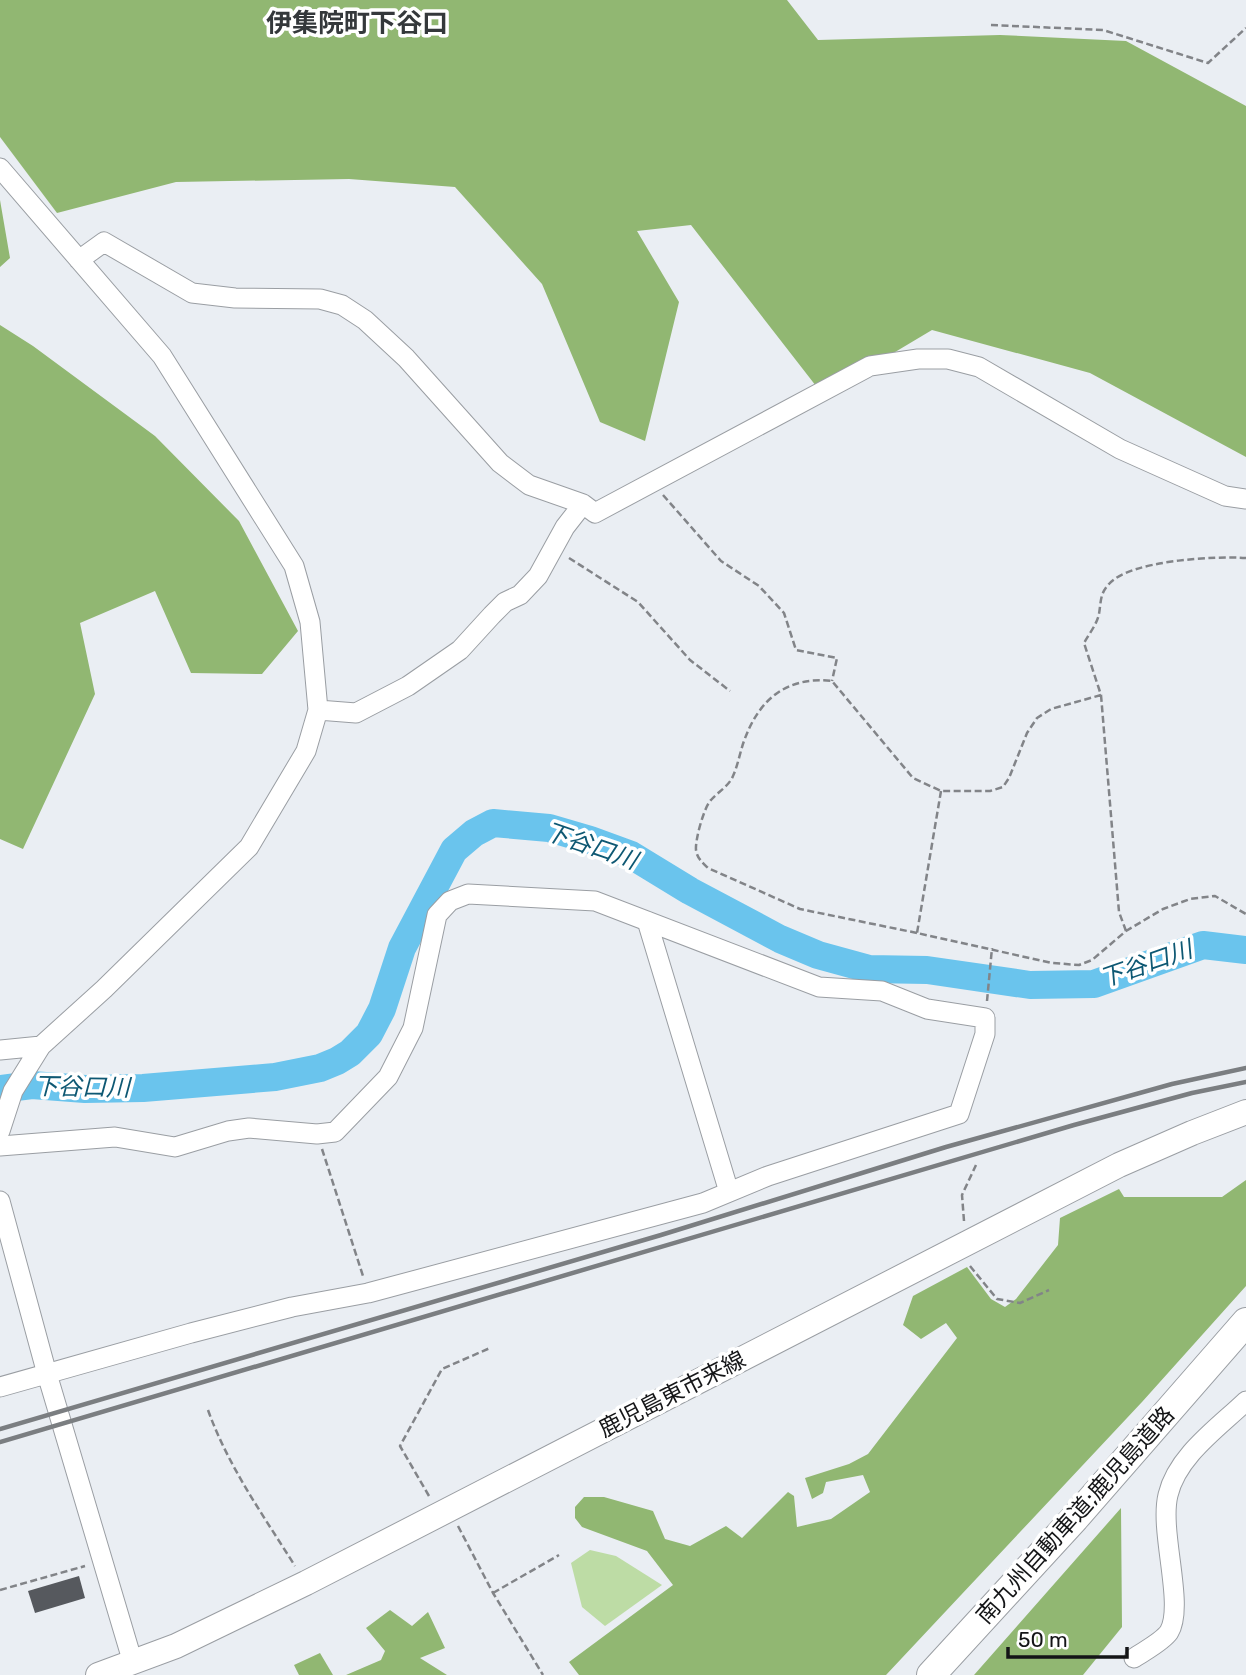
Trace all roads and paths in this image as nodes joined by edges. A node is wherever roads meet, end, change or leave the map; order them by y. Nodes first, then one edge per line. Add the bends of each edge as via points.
1 (991, 25) dead end
2 (1246, 27) edge
3 (0, 168) edge
4 (79, 260) junction
5 (653, 483) junction
6 (1246, 499) edge
7 (583, 505) junction
8 (555, 548) junction
9 (1246, 558) edge
10 (832, 681) junction
11 (730, 691) dead end
12 (1101, 695) junction
13 (318, 710) junction
14 (941, 791) junction
15 (1246, 914) edge
16 (647, 921) junction
17 (1126, 931) junction
18 (917, 933) junction
19 (992, 948) junction
20 (985, 1018) junction
21 (41, 1046) junction
22 (0, 1050) edge
23 (1246, 1112) edge
24 (0, 1131) edge
25 (317, 1134) junction
26 (0, 1146) edge
27 (976, 1165) dead end
28 (729, 1192) junction
29 (0, 1201) edge
30 (964, 1244) junction
31 (1049, 1290) dead end
32 (368, 1293) junction
33 (1240, 1329) edge
34 (490, 1348) dead end
35 (47, 1374) junction
36 (0, 1387) edge
37 (1246, 1401) edge
38 (208, 1410) dead end
39 (445, 1511) junction
40 (1075, 1518) junction
41 (559, 1555) dead end
42 (102, 1561) junction
43 (306, 1583) junction
44 (0, 1590) edge
45 (493, 1593) junction
46 (1134, 1658) dead end
47 (133, 1663) junction
48 (98, 1675) edge
49 (543, 1675) edge
50 (915, 1675) edge
51 (931, 1675) edge
52 (948, 1675) edge

1 - 2 path via 1103,30 1208,63
3 - 4 street
4 - 7 street via 104,242 192,293 320,299 342,305 407,358 500,463 529,485
4 - 13 street via 162,356 293,566 310,622
5 - 6 street via 870,366 948,359 979,367 1120,449 1225,496
5 - 7 street via 595,513
5 - 10 path via 721,561 759,586 784,613 796,650 837,658
7 - 8 street
8 - 11 path via 638,602 690,660
8 - 13 street via 520,595 505,602 460,650 408,686 356,713
9 - 12 path via 1219,556 1137,568 1108,585 1100,598 1099,616 1084,643
10 - 14 path via 913,778
10 - 18 path via 799,681 782,688 764,705 750,724 732,779 708,802 695,849 708,867 800,909
12 - 14 path via 1051,709 1037,718 1003,787
12 - 17 path via 1119,912
13 - 21 street via 306,751 249,847
14 - 18 path
15 - 17 path via 1216,896 1190,899
16 - 20 street via 819,987 882,991 927,1009
16 - 25 street via 595,901 468,894 450,901 437,915 413,1028 388,1077 335,1132
16 - 28 street
17 - 19 path via 1092,960 1079,965
18 - 19 path
19 - 20 path
20 - 28 street via 985,1034 959,1114
21 - 22 street
21 - 24 street via 13,1091
23 - 30 main road, 鹿児島東市来線 via 1119,1165
25 - 26 street via 249,1128 175,1147 116,1138
25 - 32 path
27 - 30 path via 962,1195
28 - 32 street via 703,1203
29 - 35 street
30 - 31 path via 964,1258 998,1299 1020,1303
30 - 39 main road, 鹿児島東市来線
32 - 35 street via 279,1310
33 - 40 highway, 南九州自動車道;鹿児島道路
34 - 39 path via 442,1369 400,1446
35 - 36 street
35 - 42 street
37 - 46 street via 1191,1454 1168,1493 1165,1516 1175,1614 1168,1634
38 - 43 path via 218,1440
39 - 43 main road, 鹿児島東市来線
39 - 45 path
40 - 50 highway via 975,1611
40 - 51 highway, 南九州自動車道;鹿児島道路
40 - 52 highway
41 - 45 path
42 - 44 path
42 - 47 street
43 - 47 main road, 鹿児島東市来線
45 - 49 path
47 - 48 main road, 鹿児島東市来線

